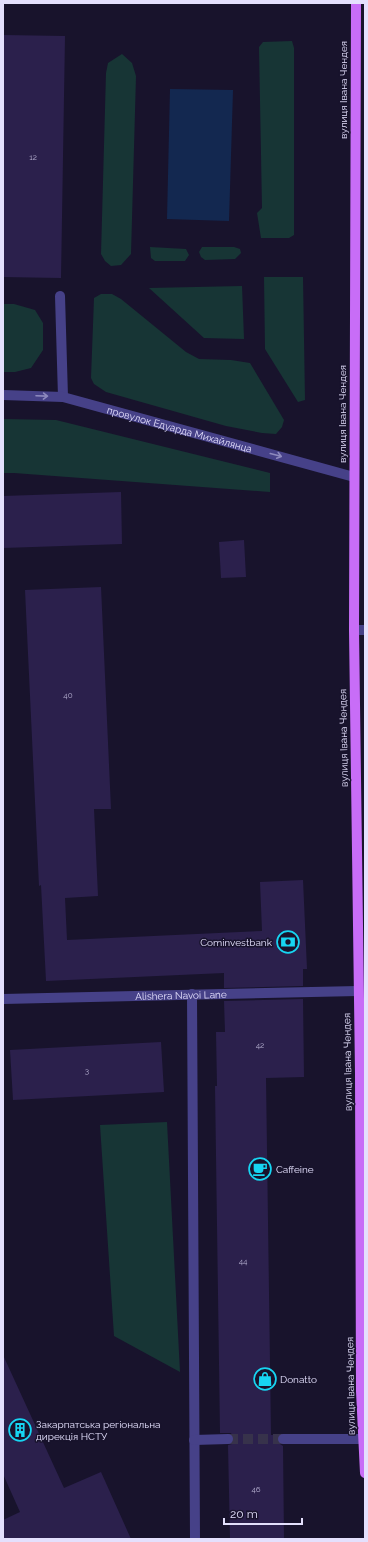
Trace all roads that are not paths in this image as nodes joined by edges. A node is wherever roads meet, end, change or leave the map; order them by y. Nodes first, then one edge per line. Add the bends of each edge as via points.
1 (356, 3) edge
2 (60, 296) dead end
3 (3, 395) edge
4 (62, 397) junction
5 (354, 477) junction
6 (354, 630) junction
7 (365, 630) edge
8 (358, 990) junction
9 (192, 994) junction
10 (3, 999) edge
11 (362, 1255) edge
12 (363, 1438) junction
13 (228, 1439) tunnel mouth
14 (283, 1439) tunnel mouth
15 (194, 1440) junction
16 (365, 1466) edge
17 (195, 1539) edge

1 - 5 main road, вулиця Івана Чендея
2 - 4 street
3 -> 4 street, провулок Едуарда Михайлянца
4 -> 5 street, провулок Едуарда Михайлянца
5 - 6 main road, вулиця Івана Чендея
6 - 7 street
6 - 8 main road, вулиця Івана Чендея
8 - 9 street, Alishera Navoi Lane
8 - 11 main road, вулиця Івана Чендея
9 - 10 street, Alishera Navoi Lane
9 - 15 street
11 - 12 main road, вулиця Івана Чендея
12 - 14 street
12 - 16 main road, вулиця Івана Чендея
13 - 15 street
15 - 17 street

